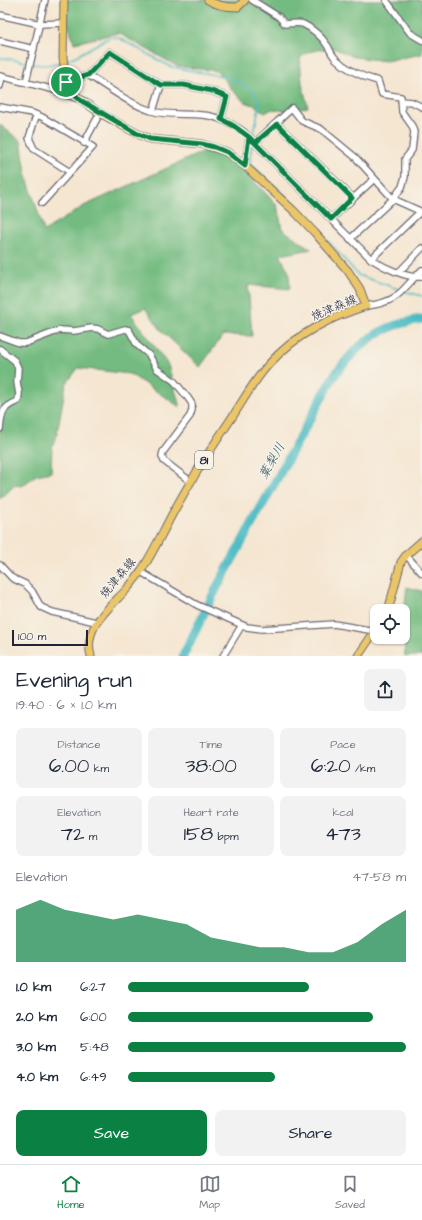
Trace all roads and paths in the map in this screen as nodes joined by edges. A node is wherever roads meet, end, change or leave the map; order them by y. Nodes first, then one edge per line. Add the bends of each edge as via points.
1 (45, 0) edge
2 (64, 0) edge
3 (208, 0) edge
4 (245, 0) edge
5 (252, 0) edge
6 (386, 0) edge
7 (0, 15) edge
8 (63, 23) junction
9 (40, 24) junction
10 (422, 40) edge
11 (0, 41) edge
12 (34, 49) junction
13 (88, 75) junction
14 (1, 76) edge
15 (26, 82) junction
16 (66, 82) junction
17 (161, 85) junction
18 (0, 86) edge
19 (51, 89) junction
20 (80, 100) junction
21 (401, 101) junction
22 (0, 107) edge
23 (422, 107) edge
24 (154, 111) junction
25 (100, 113) junction
26 (36, 116) junction
27 (221, 119) junction
28 (277, 124) junction
29 (249, 137) junction
30 (84, 143) junction
31 (255, 143) junction
32 (245, 166) junction
33 (70, 172) junction
34 (374, 179) junction
35 (352, 198) junction
36 (393, 199) junction
37 (42, 203) dead end
38 (421, 212) edge
39 (331, 219) junction
40 (350, 239) junction
41 (422, 248) edge
42 (371, 259) junction
43 (422, 270) edge
44 (399, 272) junction
45 (414, 277) junction
46 (422, 277) edge
47 (366, 306) junction
48 (0, 336) edge
49 (0, 349) edge
50 (0, 429) edge
51 (190, 481) junction
52 (422, 541) edge
53 (406, 556) junction
54 (0, 564) edge
55 (141, 572) junction
56 (422, 573) edge
57 (390, 604) edge
58 (96, 622) junction
59 (242, 625) junction
60 (370, 629) edge
61 (370, 639) edge
62 (91, 656) edge
63 (222, 656) edge
64 (358, 656) edge

1 - 9 street
2 - 8 main road
3 - 4 main road via 212,4 230,7 238,7
5 - 21 street via 279,17 285,24 302,24 321,37 333,57 340,63 354,72 378,81 382,94 401,97
6 - 10 street via 410,33
7 - 9 street
8 - 9 street
8 - 16 main road
9 - 12 street
11 - 12 street
12 - 15 street
13 - 16 street
13 - 17 street via 110,52
13 - 24 street via 134,103
14 - 15 street
14 - 18 street
15 - 19 street
16 - 19 street
16 - 20 main road, 焼津森線
17 - 24 street
17 - 27 street via 184,85 227,97
19 - 20 street
20 - 25 main road, 焼津森線
21 - 23 street via 412,102
21 - 36 street via 402,112 414,132 412,150 405,159 402,187
22 - 26 street
24 - 27 street
25 - 30 street
25 - 32 main road, 焼津森線 via 150,139 214,147 227,152
26 - 30 street via 42,117
26 - 33 street via 29,138 34,149
27 - 29 street
28 - 31 street
28 - 34 street via 292,108 302,121 320,129 355,157
28 - 35 street
29 - 31 street
29 - 32 street
30 - 33 street via 93,147
31 - 39 street
32 - 47 main road, 焼津森線 via 293,210 348,271 360,289
33 - 37 street
34 - 35 street
34 - 36 street
35 - 39 street
36 - 38 street
36 - 40 street
38 - 42 street
39 - 40 street
40 - 42 street
41 - 44 street
42 - 44 street
43 - 45 street
44 - 45 street
45 - 46 street
45 - 47 street via 391,301
47 - 51 main road, 焼津森線 / 81 via 316,327 268,365
48 - 51 street via 26,343 65,329 74,331 92,328 108,334 130,330 137,345 149,355 157,369 174,381 192,404 190,416 162,456 164,461
49 - 50 street via 15,361 18,368 19,394 18,401 8,405 3,411
51 - 55 main road, 焼津森線 / 81
52 - 53 main road
53 - 56 street
53 - 57 main road via 399,567
54 - 58 street via 12,578 25,584 32,591 41,607
55 - 58 main road, 焼津森線 / 81
55 - 59 street via 198,605
58 - 62 main road, 焼津森線 / 81 via 89,640
59 - 60 street via 262,629 334,624
59 - 63 street
61 - 64 main road

